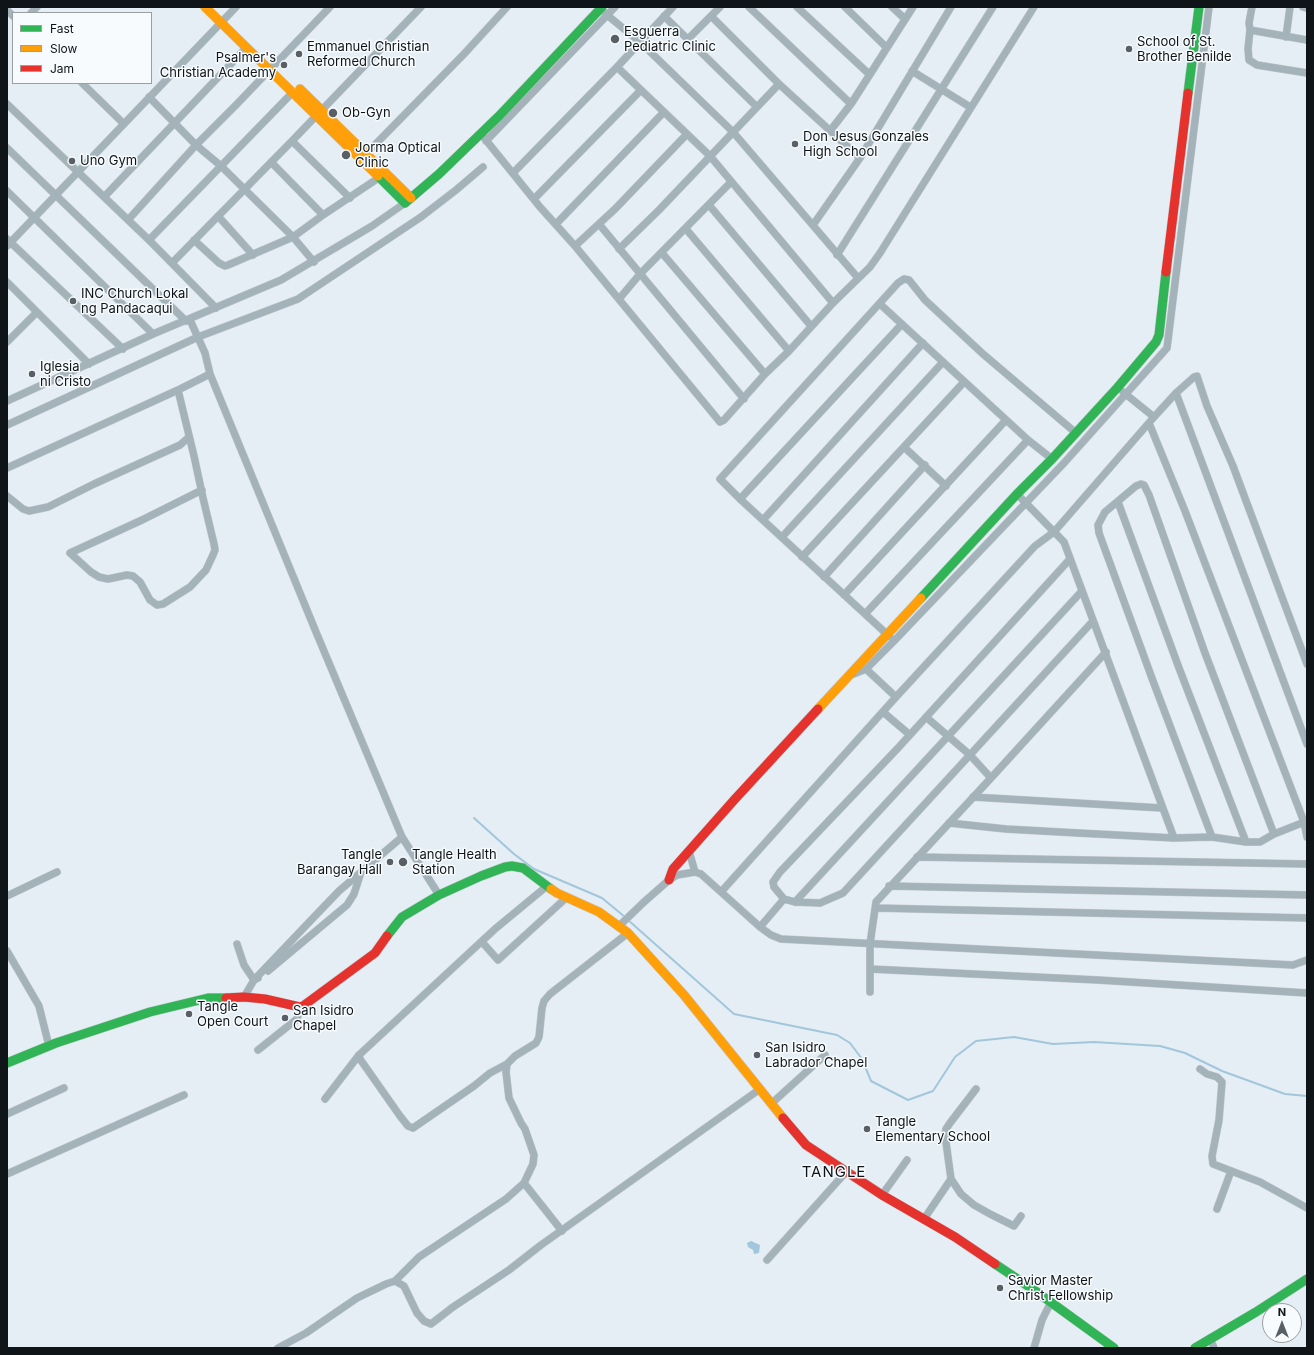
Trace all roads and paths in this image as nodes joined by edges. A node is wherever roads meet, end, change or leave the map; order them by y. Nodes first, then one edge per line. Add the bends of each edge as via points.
1 (205, 7) edge
2 (212, 7) edge
3 (236, 7) edge
4 (330, 7) edge
5 (421, 7) edge
6 (507, 7) edge
7 (615, 7) edge
8 (673, 7) edge
9 (720, 7) edge
10 (750, 7) edge
11 (797, 7) edge
12 (845, 7) edge
13 (892, 7) edge
14 (913, 7) edge
15 (951, 7) edge
16 (994, 7) edge
17 (1034, 7) edge
18 (1199, 7) edge
19 (1209, 7) edge
20 (1252, 7) edge
21 (1290, 7) edge
22 (1303, 7) edge
23 (1307, 8) edge
24 (602, 9) edge
25 (664, 16) junction
26 (711, 16) junction
27 (905, 20) junction
28 (223, 22) junction
29 (1250, 30) junction
30 (1286, 37) junction
31 (688, 40) junction
32 (1307, 40) edge
33 (640, 42) junction
34 (886, 47) junction
35 (246, 48) junction
36 (616, 67) junction
37 (272, 68) junction
38 (912, 70) junction
39 (1307, 73) edge
40 (869, 74) junction
41 (83, 84) edge
42 (779, 84) junction
43 (942, 89) junction
44 (642, 90) junction
45 (293, 92) junction
46 (149, 97) junction
47 (7, 104) edge
48 (850, 104) junction
49 (757, 107) junction
50 (970, 107) junction
51 (664, 112) junction
52 (319, 113) junction
53 (175, 122) junction
54 (124, 124) junction
55 (830, 131) junction
56 (733, 132) junction
57 (687, 134) junction
58 (484, 138) junction
59 (292, 141) junction
60 (196, 145) junction
61 (7, 148) edge
62 (364, 156) junction
63 (710, 156) junction
64 (860, 158) junction
65 (271, 162) junction
66 (221, 166) junction
67 (483, 167) dead end
68 (77, 171) junction
69 (513, 173) junction
70 (380, 177) junction
71 (731, 182) junction
72 (244, 190) junction
73 (7, 192) edge
74 (55, 194) junction
75 (104, 197) junction
76 (350, 198) junction
77 (534, 199) junction
78 (408, 200) junction
79 (709, 205) junction
80 (323, 215) junction
81 (218, 216) junction
82 (34, 218) junction
83 (128, 220) junction
84 (556, 224) junction
85 (598, 224) junction
86 (813, 225) junction
87 (686, 228) junction
88 (293, 238) junction
89 (149, 240) junction
90 (194, 240) junction
91 (1170, 240) junction
92 (8, 242) edge
93 (1179, 242) junction
94 (575, 246) junction
95 (619, 249) junction
96 (662, 253) junction
97 (253, 255) junction
98 (838, 255) junction
99 (314, 262) junction
100 (172, 263) junction
101 (640, 274) junction
102 (858, 278) junction
103 (7, 282) edge
104 (619, 299) junction
105 (833, 303) junction
106 (880, 304) junction
107 (216, 308) junction
108 (37, 312) junction
109 (188, 320) junction
110 (902, 324) junction
111 (811, 326) junction
112 (153, 334) junction
113 (198, 338) junction
114 (7, 342) edge
115 (923, 343) junction
116 (123, 349) junction
117 (789, 351) junction
118 (943, 362) junction
119 (89, 364) junction
120 (210, 374) junction
121 (765, 374) junction
122 (964, 382) junction
123 (1118, 387) junction
124 (178, 390) junction
125 (7, 392) edge
126 (1176, 393) junction
127 (1126, 394) junction
128 (10, 399) edge
129 (744, 399) junction
130 (1006, 420) junction
131 (1152, 420) junction
132 (7, 425) edge
133 (1076, 433) junction
134 (189, 437) junction
135 (1028, 440) junction
136 (904, 447) junction
137 (1052, 459) junction
138 (925, 465) junction
139 (7, 468) edge
140 (946, 486) junction
141 (202, 490) junction
142 (1017, 494) junction
143 (7, 496) edge
144 (740, 499) junction
145 (1026, 502) junction
146 (1118, 502) junction
147 (763, 520) junction
148 (1054, 532) junction
149 (782, 538) junction
150 (802, 557) junction
151 (1070, 560) junction
152 (824, 577) junction
153 (1082, 591) junction
154 (844, 595) junction
155 (865, 614) junction
156 (1093, 621) junction
157 (888, 634) junction
158 (894, 641) junction
159 (1106, 652) junction
160 (1307, 664) edge
161 (866, 669) junction
162 (847, 677) junction
163 (896, 697) junction
164 (883, 712) junction
165 (926, 717) junction
166 (910, 735) junction
167 (947, 736) junction
168 (1307, 744) edge
169 (970, 755) junction
170 (991, 778) junction
171 (973, 797) junction
172 (1162, 808) junction
173 (1306, 821) edge
174 (950, 823) junction
175 (1274, 834) junction
176 (402, 837) junction
177 (1212, 837) junction
178 (1307, 837) edge
179 (1174, 838) junction
180 (1246, 842) junction
181 (689, 851) junction
182 (917, 857) junction
183 (1307, 864) edge
184 (57, 872) dead end
185 (361, 872) junction
186 (695, 872) junction
187 (669, 880) junction
188 (547, 886) junction
189 (889, 886) junction
190 (721, 892) junction
191 (439, 895) junction
192 (1307, 895) edge
193 (7, 896) edge
194 (566, 898) junction
195 (784, 899) junction
196 (795, 902) junction
197 (876, 908) junction
198 (1307, 918) edge
199 (625, 921) junction
200 (760, 927) junction
201 (628, 933) junction
202 (482, 942) junction
203 (237, 944) dead end
204 (870, 944) junction
205 (7, 951) edge
206 (1307, 960) edge
207 (870, 969) junction
208 (254, 980) junction
209 (870, 992) dead end
210 (1307, 993) edge
211 (244, 997) junction
212 (300, 1007) junction
213 (50, 1046) junction
214 (258, 1050) dead end
215 (359, 1055) junction
216 (825, 1055) dead end
217 (7, 1063) edge
218 (507, 1064) junction
219 (1200, 1069) dead end
220 (64, 1088) dead end
221 (760, 1089) junction
222 (976, 1090) dead end
223 (184, 1095) dead end
224 (325, 1098) dead end
225 (772, 1103) junction
226 (7, 1114) edge
227 (907, 1160) dead end
228 (1231, 1171) junction
229 (846, 1172) junction
230 (7, 1174) edge
231 (951, 1179) junction
232 (524, 1183) junction
233 (882, 1195) junction
234 (1217, 1208) dead end
235 (1307, 1208) edge
236 (1021, 1216) dead end
237 (924, 1219) junction
238 (562, 1231) junction
239 (767, 1260) dead end
240 (1307, 1279) edge
241 (395, 1281) junction
242 (1052, 1302) junction
243 (1210, 1338) junction
244 (278, 1348) edge
245 (1034, 1348) edge
246 (1114, 1348) edge
247 (1195, 1348) edge
248 (1214, 1348) edge

1 - 28 street
2 - 28 street
3 - 28 street
4 - 37 street
5 - 52 street
6 - 62 street
7 - 24 street
8 - 25 street
9 - 26 street
10 - 48 street
11 - 40 street
12 - 34 street
13 - 27 street
14 - 27 street
15 - 38 street
16 - 43 street
17 - 50 street
18 - 91 street
19 - 93 street
20 - 29 street
21 - 30 street
22 - 23 street
24 - 33 street
24 - 58 street
25 - 31 street
25 - 33 street
26 - 31 street
26 - 42 street
27 - 34 street
28 - 35 street
28 - 37 street
28 - 46 street
29 - 30 street
29 - 39 street via 1248,54 1252,63
30 - 32 street
31 - 49 street
33 - 36 street
33 - 56 street
34 - 40 street
35 - 37 street
35 - 53 street
36 - 44 street
36 - 69 street
37 - 45 street
37 - 52 street
37 - 60 street
38 - 43 street
38 - 64 street
40 - 48 street
41 - 54 street
42 - 49 street
42 - 55 street
43 - 50 street
43 - 98 street
44 - 51 street
44 - 77 street
45 - 52 street
45 - 66 street
46 - 53 street
46 - 54 street
47 - 68 street
48 - 55 street
49 - 56 street
50 - 102 street via 880,253
51 - 57 street
51 - 84 street
52 - 59 street
52 - 62 street
53 - 60 street
53 - 75 street
54 - 68 street
55 - 64 street
56 - 63 street
56 - 86 street
57 - 63 street
57 - 85 street
58 - 69 street
58 - 78 street
59 - 65 street
59 - 76 street
60 - 66 street
60 - 83 street
61 - 74 street
62 - 70 street
62 - 78 street
63 - 71 street
63 - 95 street
64 - 86 street
65 - 72 street
65 - 80 street
66 - 72 street
66 - 89 street
67 - 113 street via 421,218 304,295
68 - 74 street
68 - 75 street
69 - 77 street
70 - 76 street
70 - 78 street
71 - 79 street
71 - 105 street
72 - 81 street
72 - 88 street
73 - 82 street
74 - 82 street
74 - 109 street
75 - 83 street
76 - 80 street
77 - 84 street
78 - 99 street
79 - 87 street
79 - 111 street
80 - 88 street
81 - 90 street
81 - 97 street
82 - 92 street
82 - 112 street
83 - 89 street
84 - 94 street
85 - 94 street
85 - 95 street
86 - 98 street
87 - 96 street
87 - 117 street
88 - 97 street
88 - 99 street
89 - 100 street
90 - 97 street via 225,266
90 - 100 street
91 - 93 street
91 - 123 street via 1159,335 1151,350
92 - 116 street
93 - 127 street via 1167,348
94 - 104 street
95 - 101 street
96 - 101 street
96 - 121 street
98 - 102 street
99 - 107 street via 281,280
100 - 107 street
101 - 104 street
101 - 129 street
102 - 105 street
103 - 108 street
104 - 129 street via 720,422
105 - 111 street
106 - 110 street
106 - 133 street via 904,279 909,280 925,300 977,349
106 - 144 street via 720,479
107 - 109 street
108 - 114 street
108 - 119 street
109 - 112 street
109 - 113 street
110 - 115 street
110 - 144 street
111 - 117 street
112 - 116 street
113 - 120 street
113 - 132 street
115 - 118 street
115 - 147 street
116 - 119 street
117 - 121 street
118 - 122 street
118 - 149 street
119 - 128 street
120 - 124 street
120 - 176 street
121 - 129 street
122 - 130 street
122 - 136 street
123 - 127 street
123 - 133 street
124 - 134 street
124 - 139 street
125 - 128 street
126 - 131 street
126 - 160 street via 1197,376
126 - 168 street
127 - 131 street
127 - 145 street
130 - 135 street
130 - 140 street
131 - 148 street
131 - 173 street
133 - 137 street
134 - 141 street
134 - 143 street via 180,445 48,507 29,511
135 - 137 street
135 - 155 street
136 - 138 street
136 - 150 street
137 - 142 street
138 - 140 street
138 - 152 street
140 - 154 street
141 - 141 street via 214,555 206,570 190,587 163,604 157,605 150,600 140,582 133,576 108,580 99,577 70,553
142 - 145 street
142 - 157 street
144 - 147 street
145 - 148 street
145 - 158 street
146 - 175 street via 1136,486 1144,485
146 - 177 street via 1105,512 1098,525 1099,533 1152,682
146 - 180 street
147 - 149 street
148 - 151 street via 1064,542
148 - 163 street via 1035,546
149 - 150 street
150 - 152 street
151 - 153 street
151 - 165 street
152 - 154 street
153 - 156 street
153 - 167 street
154 - 155 street
155 - 157 street
156 - 159 street
156 - 169 street
157 - 158 street
157 - 162 street
158 - 161 street
159 - 170 street
159 - 172 street
161 - 162 street
161 - 163 street
162 - 181 street
163 - 164 street
164 - 166 street
164 - 190 street
165 - 166 street
165 - 167 street
166 - 195 street via 777,876 773,882 774,887
167 - 169 street
167 - 196 street
169 - 170 street
169 - 196 street via 843,893 820,903
170 - 171 street
171 - 172 street
171 - 174 street
172 - 179 street
173 - 175 street
173 - 178 street
174 - 179 street via 1006,829
174 - 182 street
175 - 180 street via 1260,842
176 - 185 street
176 - 191 street
177 - 179 street
177 - 180 street
181 - 186 street
181 - 187 street via 673,869
182 - 183 street
182 - 189 street
184 - 193 street
185 - 208 street via 314,916
185 - 208 street via 354,894 347,905
186 - 187 street via 677,875
186 - 190 street via 701,874
187 - 199 street
188 - 191 street via 523,868 512,866 481,876
188 - 194 street
188 - 202 street
189 - 192 street
189 - 197 street via 876,902
190 - 200 street
191 - 212 street via 402,917 375,953
194 - 199 street
194 - 202 street via 498,960
195 - 196 street
195 - 200 street
197 - 198 street
197 - 204 street
199 - 201 street
200 - 204 street via 781,939
201 - 218 street via 550,994 542,1008 540,1037 536,1043
201 - 221 street via 684,995
202 - 215 street
203 - 208 street via 244,965
204 - 206 street via 1293,964
204 - 207 street
205 - 213 street via 39,1006
207 - 209 street
207 - 210 street
208 - 211 street
211 - 212 street
211 - 213 street via 208,998 150,1012
212 - 214 street via 297,1019
213 - 217 street
215 - 218 street via 400,1116 413,1128 496,1069
215 - 224 street
216 - 225 street
218 - 232 street via 509,1098 525,1129 534,1155 533,1164
219 - 228 street via 1222,1082 1219,1120 1212,1156 1213,1164
220 - 226 street
221 - 225 street
221 - 238 street
222 - 231 street via 946,1129
223 - 230 street
225 - 229 street via 806,1144
227 - 233 street
228 - 234 street
228 - 235 street via 1260,1182
229 - 233 street
229 - 239 street
231 - 236 street via 974,1205 990,1214 1014,1226
231 - 237 street
232 - 238 street
232 - 241 street via 506,1199 419,1257
233 - 237 street
237 - 242 street via 956,1237
238 - 241 street via 431,1324 417,1313 404,1286
240 - 243 street
241 - 244 street via 357,1298 306,1333
242 - 245 street via 1042,1320
242 - 246 street
243 - 247 street
243 - 248 street

